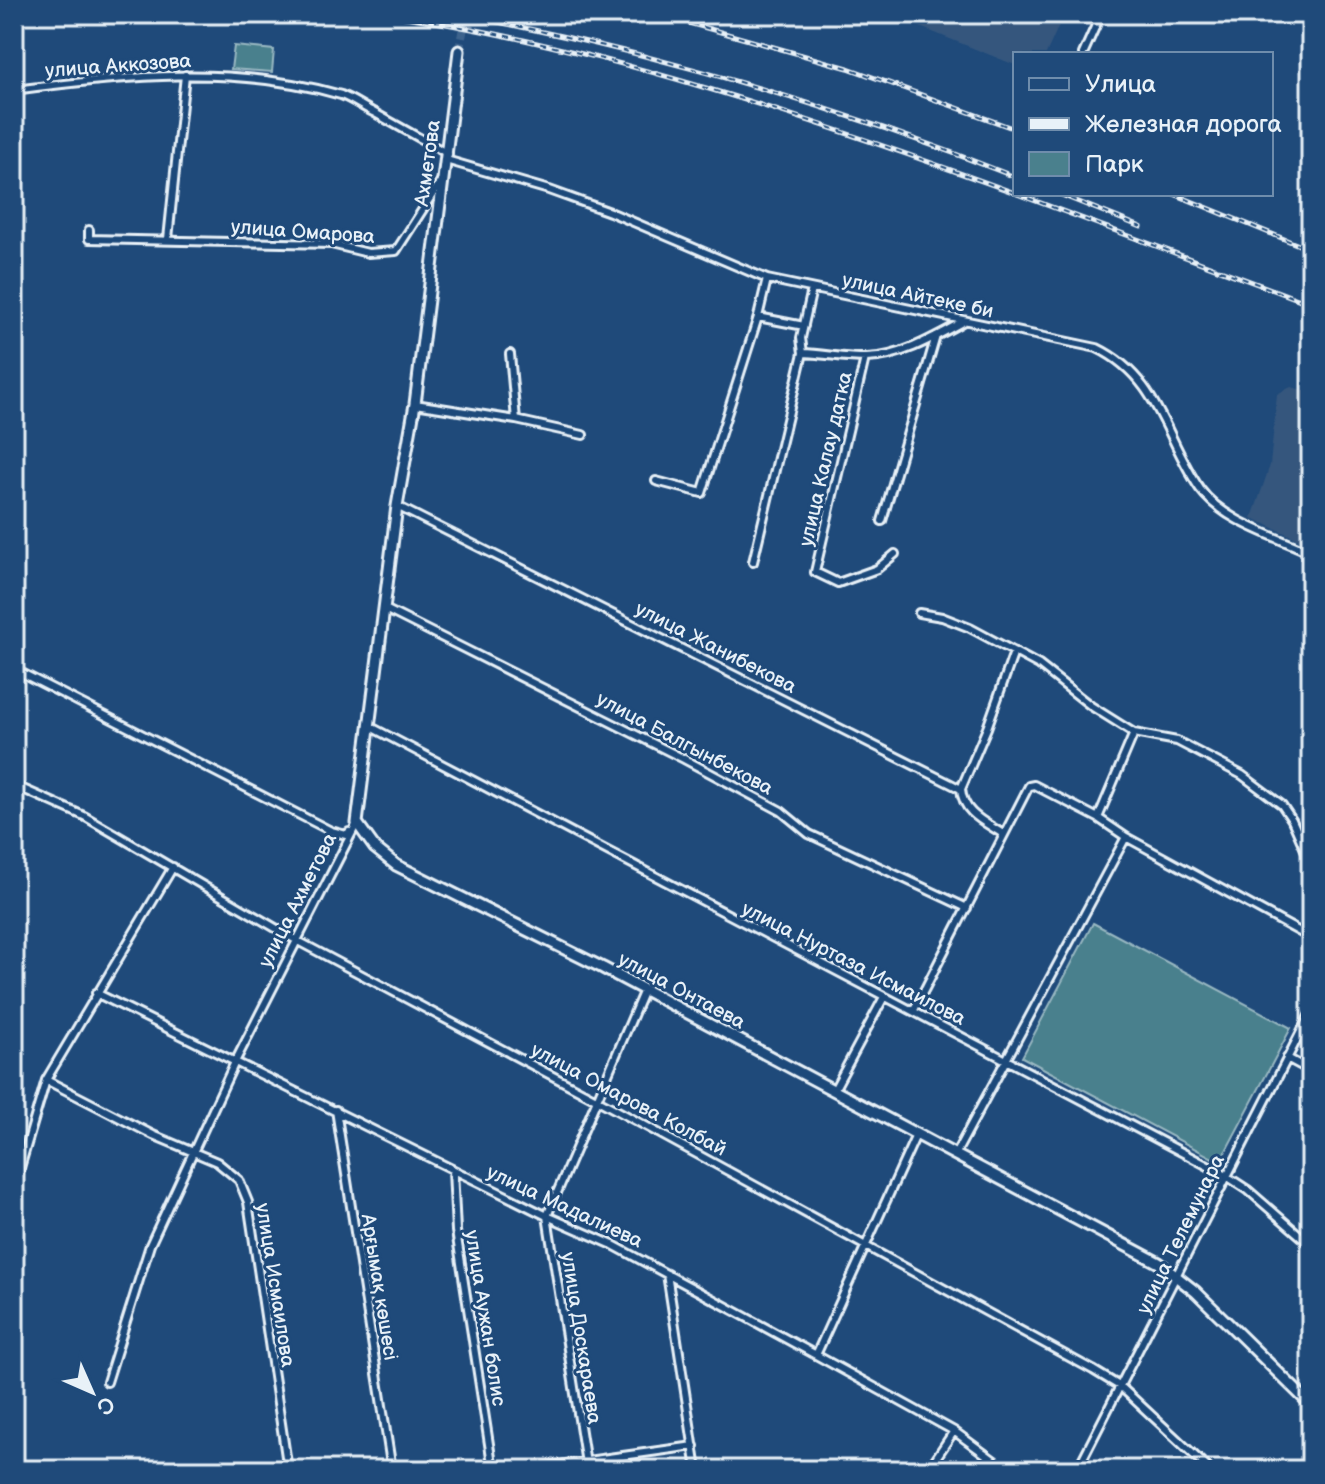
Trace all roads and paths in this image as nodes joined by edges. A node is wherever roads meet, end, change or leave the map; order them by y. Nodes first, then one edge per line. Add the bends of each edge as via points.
1 (1101, 14) edge
2 (459, 51) tunnel mouth
3 (1084, 52) edge
4 (185, 75) junction
5 (14, 90) edge
6 (447, 157) junction
7 (443, 177) junction
8 (89, 230) dead end
9 (168, 239) junction
10 (767, 279) junction
11 (429, 280) joint
12 (812, 289) junction
13 (758, 317) junction
14 (965, 321) junction
15 (804, 326) junction
16 (936, 336) junction
17 (803, 353) junction
18 (510, 354) dead end
19 (865, 358) junction
20 (415, 404) junction
21 (516, 420) junction
22 (583, 435) dead end
23 (656, 481) dead end
24 (397, 506) junction
25 (882, 521) dead end
26 (1311, 553) edge
27 (895, 554) dead end
28 (753, 562) dead end
29 (385, 609) junction
30 (919, 613) dead end
31 (1014, 652) junction
32 (14, 669) edge
33 (371, 727) junction
34 (1134, 733) junction
35 (14, 785) edge
36 (961, 789) junction
37 (1098, 818) junction
38 (357, 823) junction
39 (1003, 834) junction
40 (1126, 837) junction
41 (1311, 863) edge
42 (173, 867) junction
43 (967, 908) junction
44 (1311, 938) edge
45 (296, 940) junction
46 (644, 990) junction
47 (96, 993) junction
48 (884, 997) junction
49 (914, 1010) junction
50 (1311, 1012) edge
51 (1287, 1058) junction
52 (1006, 1059) junction
53 (235, 1062) junction
54 (1311, 1071) edge
55 (46, 1080) junction
56 (834, 1090) junction
57 (596, 1099) junction
58 (336, 1110) junction
59 (916, 1135) junction
60 (194, 1150) junction
61 (955, 1155) junction
62 (453, 1170) junction
63 (1225, 1175) junction
64 (14, 1188) edge
65 (547, 1216) junction
66 (1311, 1245) edge
67 (864, 1246) junction
68 (667, 1274) junction
69 (1178, 1276) junction
70 (816, 1355) junction
71 (107, 1382) dead end
72 (1121, 1387) junction
73 (1311, 1405) edge
74 (954, 1431) junction
75 (694, 1446) junction
76 (587, 1466) edge
77 (288, 1470) edge
78 (392, 1470) edge
79 (493, 1470) edge
80 (523, 1470) edge
81 (697, 1470) edge
82 (928, 1470) edge
83 (1007, 1470) edge
84 (1077, 1470) edge
85 (1210, 1470) edge

1 - 3 street
2 - 6 main road, Ахметова
4 - 5 street, улица Аккозова
4 - 6 street, улица Аккозова via 232,77 344,96
4 - 9 street
6 - 7 main road, Ахметова
6 - 10 street, улица Айтеке би via 610,212
7 - 9 street, улица Омарова via 396,251
7 - 11 main road, Ахметова
8 - 9 street, улица Омарова via 89,239
10 - 12 street, улица Айтеке би
10 - 13 street
11 - 20 main road, улица Ахметова
12 - 14 street, улица Айтеке би
12 - 15 street
13 - 15 street
13 - 23 street via 702,493
14 - 16 street, улица Калау датка
14 - 26 street, улица Айтеке би via 1083,345 1116,357 1152,396 1201,490 1238,519
15 - 17 street
16 - 19 street, улица Калау датка
16 - 25 street
17 - 19 street, улица Калау датка
17 - 28 street
18 - 21 street
19 - 27 street, улица Калау датка via 815,572 838,583 877,569
20 - 21 street
20 - 24 main road, улица Ахметова
21 - 22 street
24 - 29 main road, улица Ахметова
24 - 36 street, улица Жанибекова
29 - 33 main road, улица Ахметова
29 - 43 street, улица Балгынбекова via 684,759 781,811 809,834
30 - 31 street via 970,628
31 - 34 street
31 - 36 street
32 - 38 street via 331,831 346,835
33 - 38 main road, улица Ахметова
33 - 48 street, улица Нуртаза Исмаилова
34 - 37 street
34 - 41 street via 1177,741 1267,792 1292,820
35 - 42 street, улица Омарова Колбай via 84,816
36 - 39 street, улица Жанибекова via 967,810
37 - 39 street via 1034,785
37 - 40 street
38 - 45 street, улица Ахметова
38 - 46 main road, улица Онтаева via 396,865
39 - 43 street
40 - 44 street
40 - 52 street
42 - 45 street, улица Омарова Колбай
42 - 47 street
43 - 49 street
45 - 53 street, улица Ахметова
45 - 57 street, улица Омарова Колбай
46 - 56 main road, улица Онтаева
46 - 57 street
47 - 53 street, улица Мадалиева
47 - 55 street
48 - 49 street, улица Нуртаза Исмаилова
48 - 56 street
49 - 52 street, улица Нуртаза Исмаилова
50 - 51 street, улица Телемунара
51 - 54 street
51 - 63 street, улица Телемунара
52 - 61 street
52 - 63 street, улица Нуртаза Исмаилова
53 - 58 street, улица Мадалиева
53 - 60 street, улица Ахметова
55 - 60 street, улица Исмаилова
55 - 64 street
56 - 59 main road, улица Онтаева
57 - 65 street
57 - 67 street, улица Омарова Колбай
58 - 62 street, улица Мадалиева
58 - 78 street, Арғымақ көшесі
59 - 61 main road, улица Онтаева
59 - 67 street
60 - 71 street, улица Ахметова via 150,1245
60 - 77 street, улица Исмаилова via 239,1180 248,1202
61 - 69 main road, улица Онтаева
62 - 65 street, улица Мадалиева
62 - 79 street, улица Аужан болис via 456,1231
63 - 66 street, улица Нуртаза Исмаилова
63 - 69 street, улица Телемунара
65 - 68 street, улица Мадалиева
65 - 76 street, улица Доскараева
67 - 70 street
67 - 72 street, улица Омарова Колбай
68 - 70 street, улица Мадалиева
68 - 75 street
69 - 72 street, улица Телемунара
69 - 73 main road, улица Онтаева
70 - 74 street, улица Мадалиева
72 - 84 street, улица Телемунара
72 - 85 street, улица Омарова Колбай
74 - 82 street
74 - 83 street, улица Мадалиева
75 - 76 street
75 - 81 street
76 - 80 street

